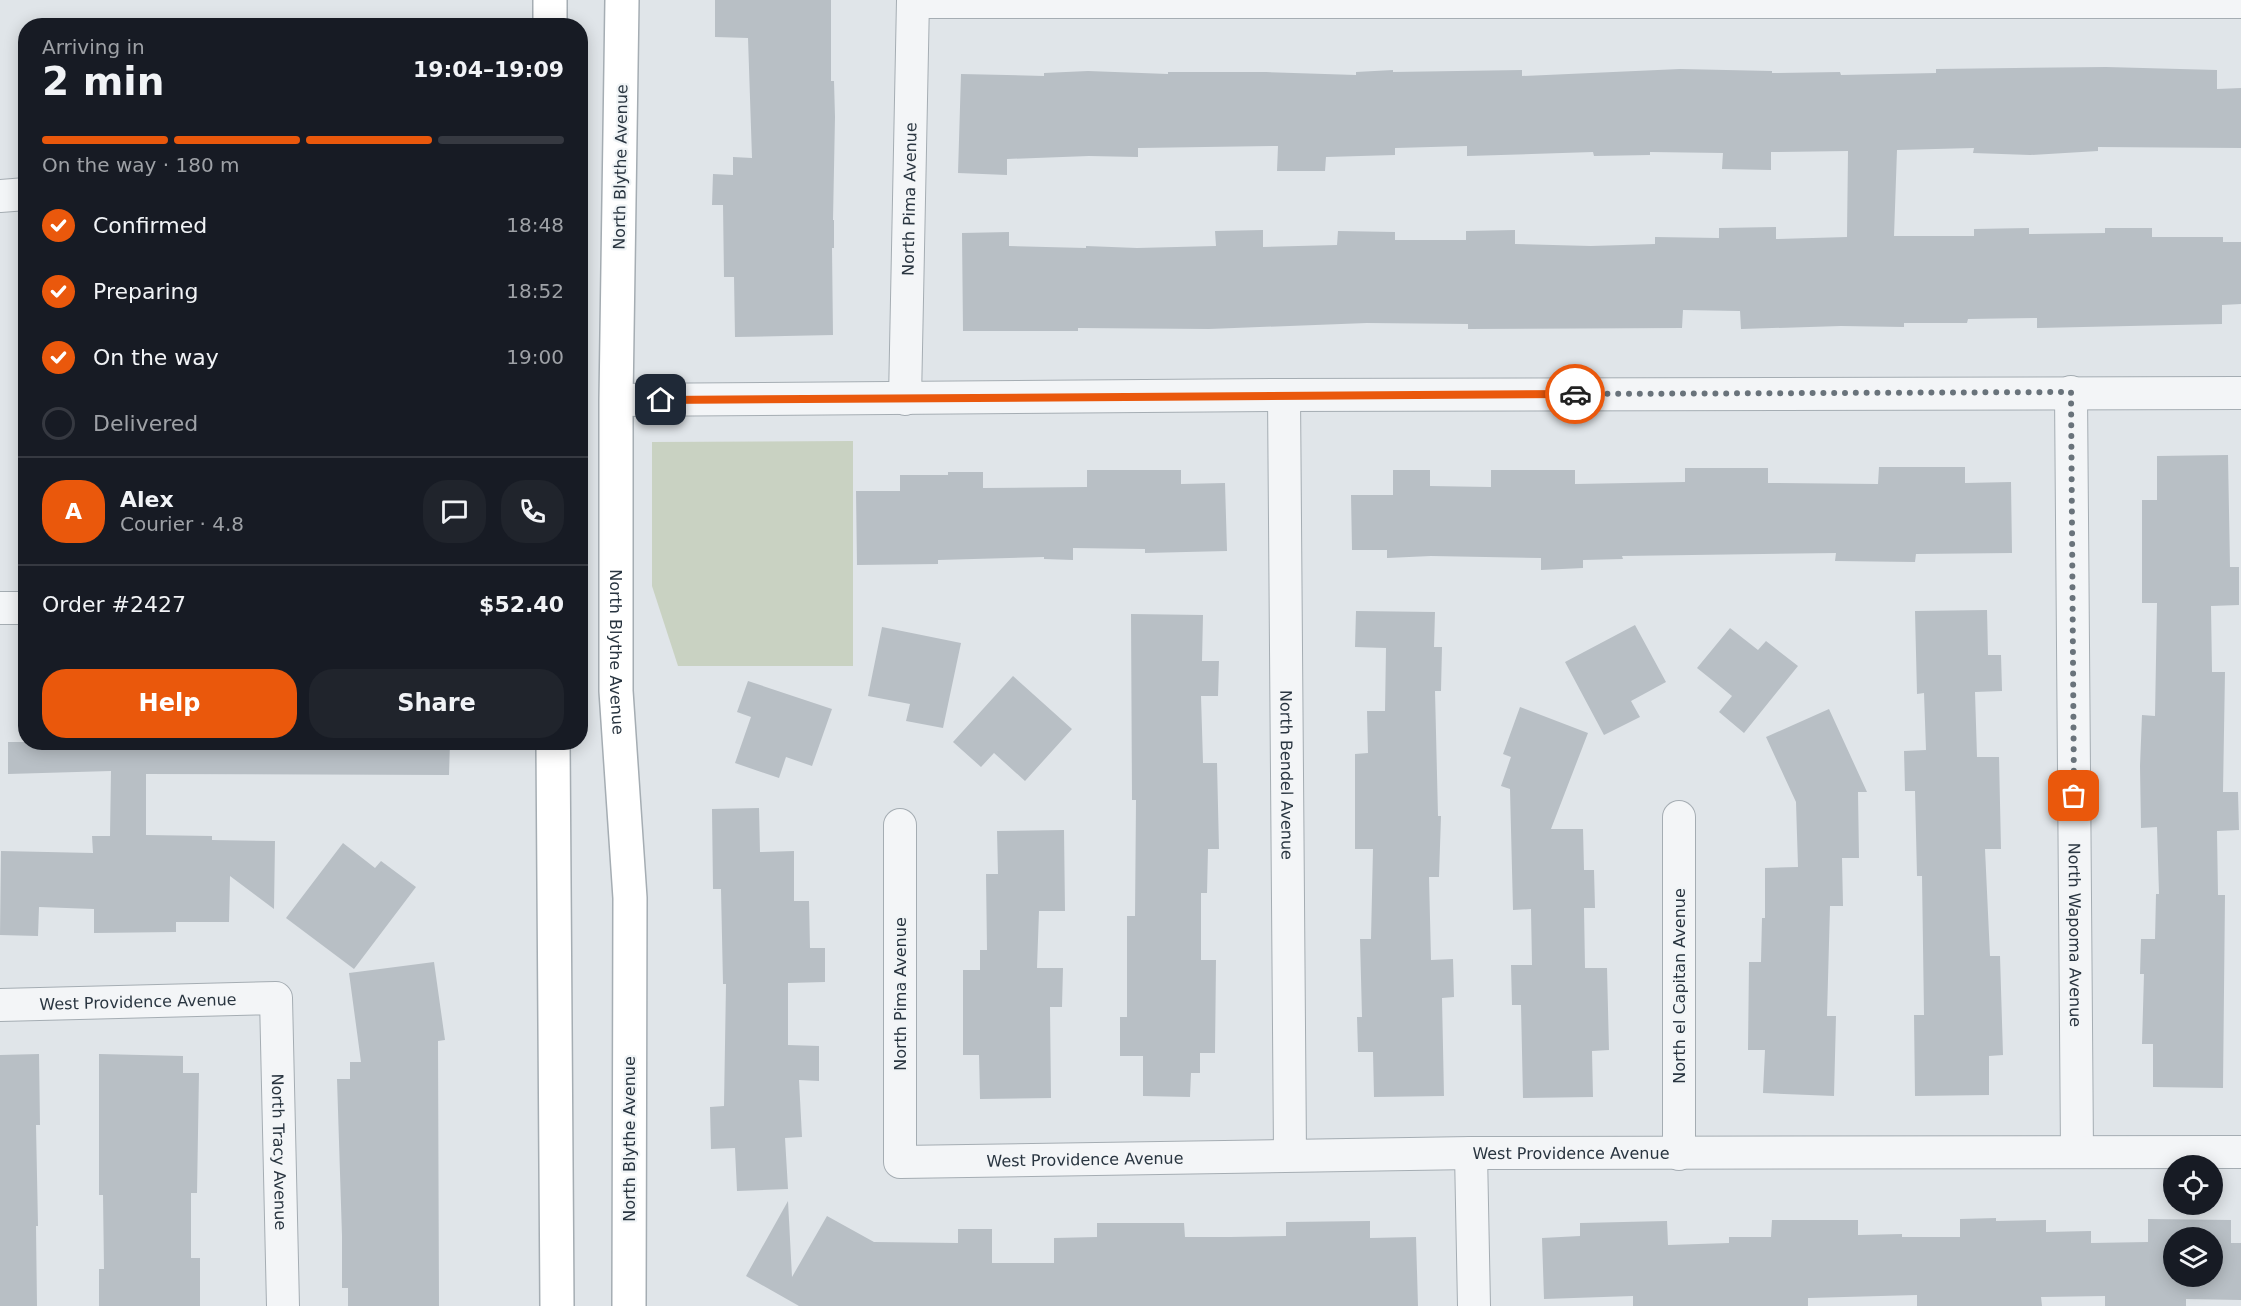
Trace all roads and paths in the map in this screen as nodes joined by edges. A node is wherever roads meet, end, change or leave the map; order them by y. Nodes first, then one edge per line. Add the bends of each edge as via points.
1 (550, 0) edge
2 (622, 0) edge
3 (913, 1) edge
4 (2241, 2) edge
5 (550, 18) edge
6 (18, 195) edge
7 (0, 196) edge
8 (2071, 392) junction
9 (2241, 393) edge
10 (1284, 395) junction
11 (904, 399) junction
12 (616, 400) junction
13 (0, 608) edge
14 (18, 608) edge
15 (553, 750) edge
16 (1679, 817) dead end
17 (900, 825) dead end
18 (276, 998) joint
19 (0, 1005) edge
20 (2077, 1152) junction
21 (2241, 1152) edge
22 (1471, 1153) junction
23 (1290, 1154) junction
24 (1679, 1154) junction
25 (900, 1162) joint
26 (282, 1306) edge
27 (557, 1306) edge
28 (629, 1306) edge
29 (1474, 1306) edge

1 - 5 street
2 - 12 street, North Blythe Avenue
3 - 4 street
3 - 11 street, North Pima Avenue
6 - 7 street
8 - 9 street
8 - 10 street
8 - 20 street, North Wapoma Avenue
10 - 11 street
10 - 23 street, North Bendel Avenue
11 - 12 street
12 - 28 street, North Blythe Avenue via 616,691 630,898
13 - 14 street
15 - 27 street
16 - 24 street, North el Capitan Avenue
17 - 25 street, North Pima Avenue
18 - 19 street, West Providence Avenue
18 - 26 street, North Tracy Avenue
20 - 21 street, West Providence Avenue
20 - 24 street, West Providence Avenue
22 - 23 street, West Providence Avenue
22 - 24 street, West Providence Avenue
22 - 29 street
23 - 25 street, West Providence Avenue

